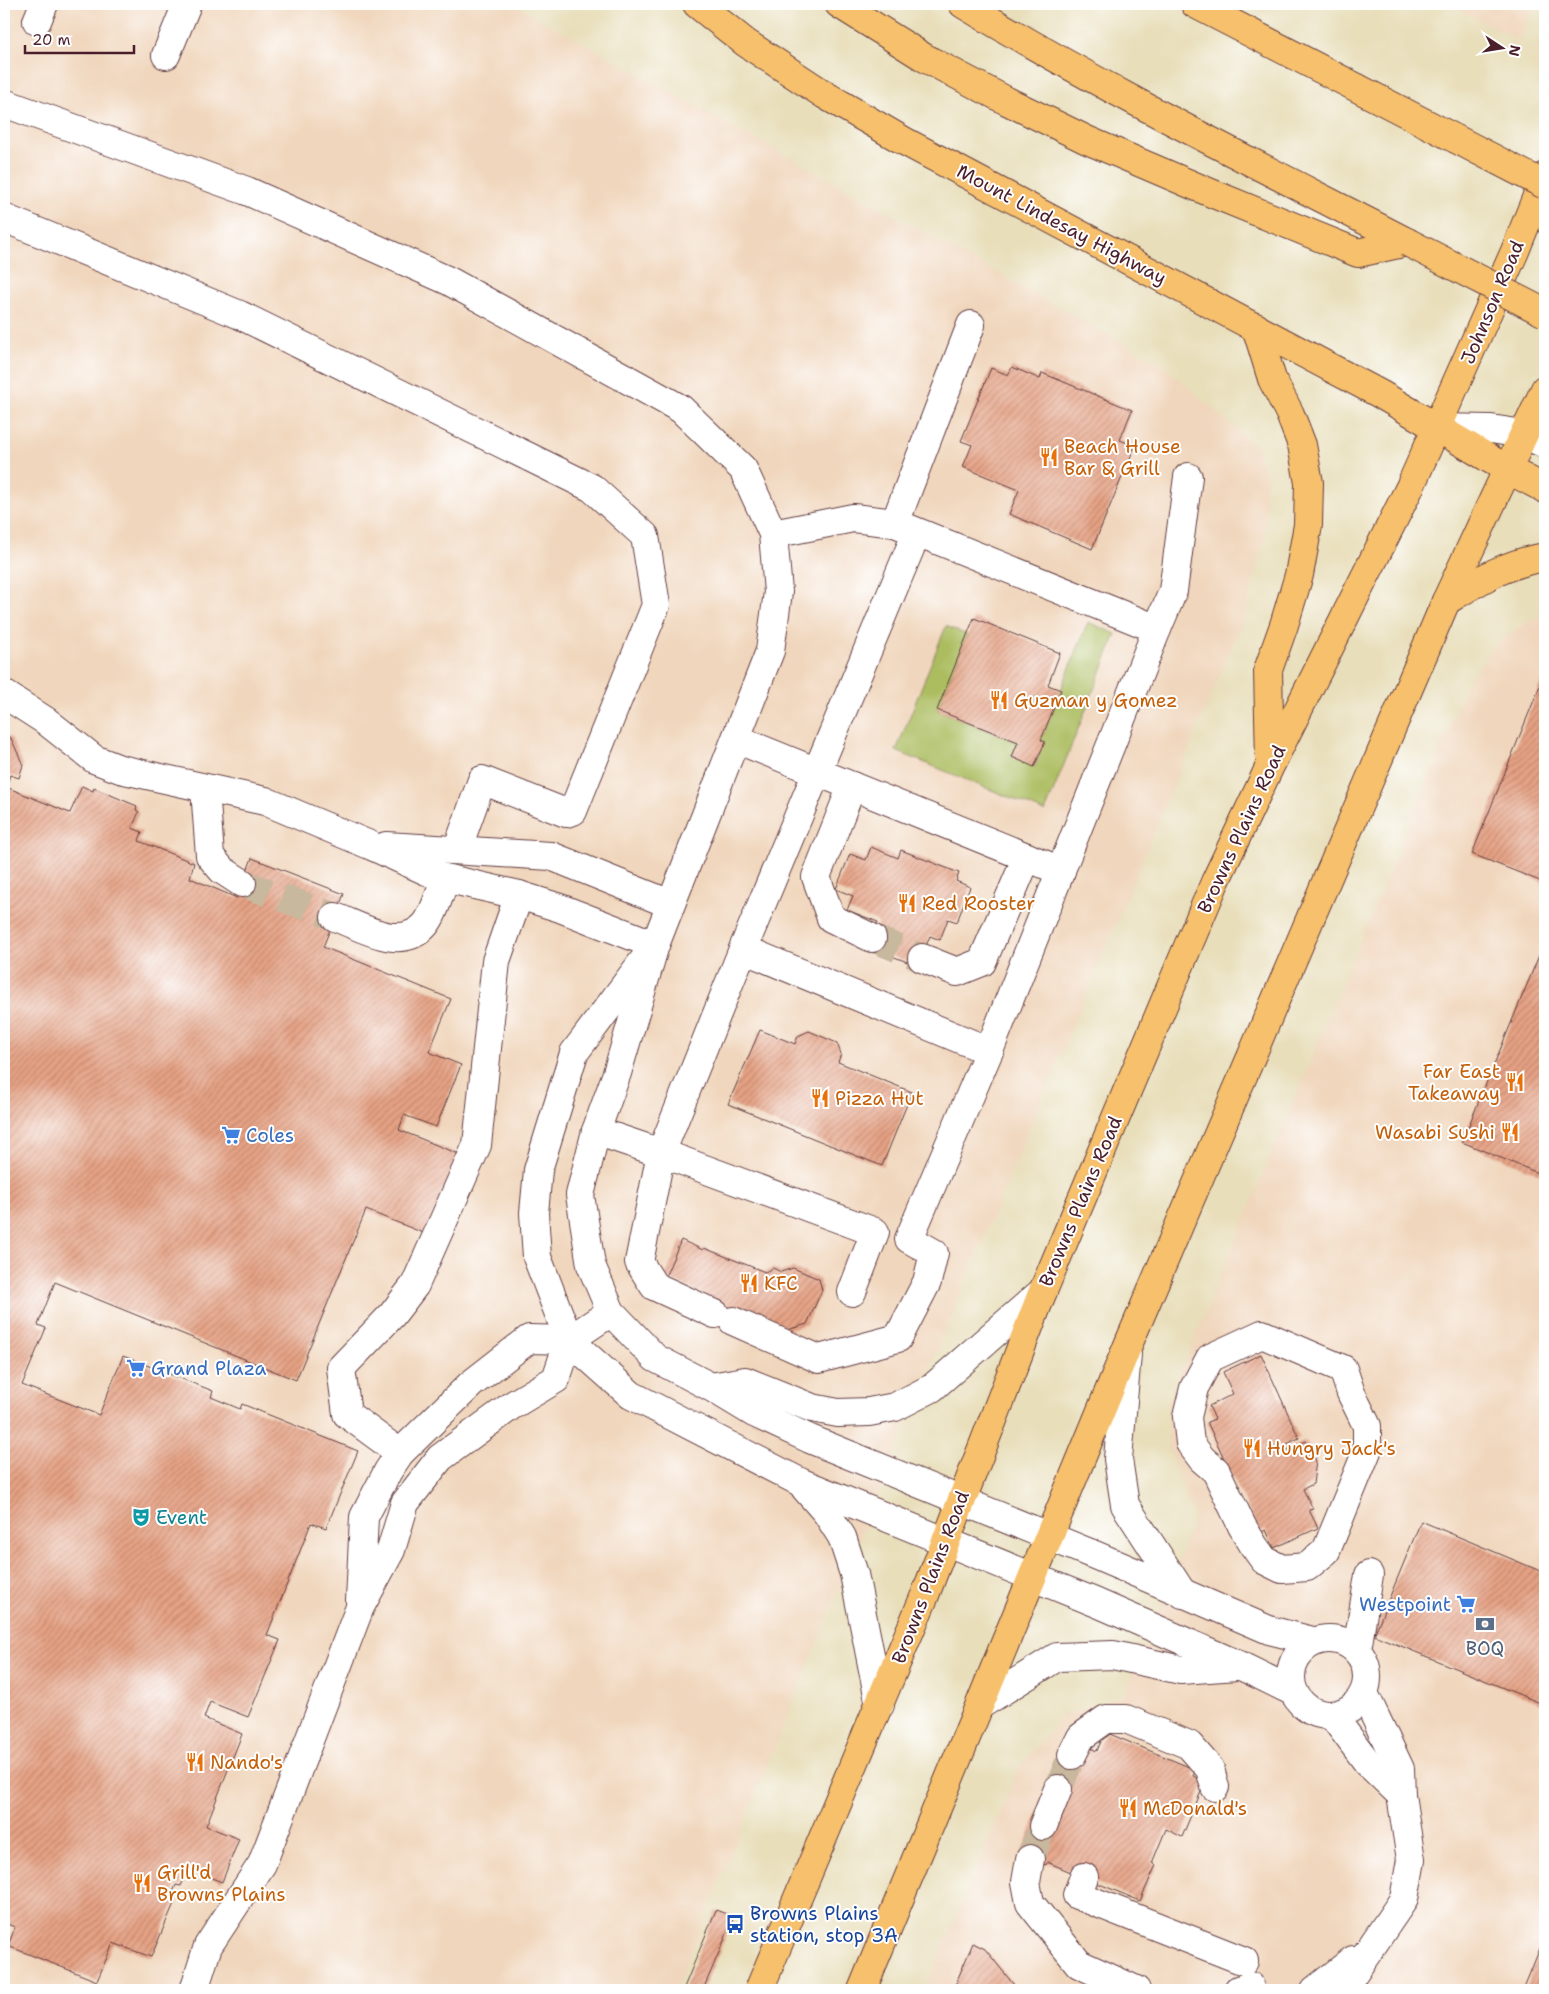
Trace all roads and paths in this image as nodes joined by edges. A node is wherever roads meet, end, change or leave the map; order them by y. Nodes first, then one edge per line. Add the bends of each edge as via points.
1 (187, 4) edge
2 (697, 4) edge
3 (838, 4) edge
4 (963, 4) edge
5 (1195, 4) edge
6 (166, 55) dead end
7 (4, 102) edge
8 (1545, 176) edge
9 (1545, 185) edge
10 (4, 218) edge
11 (1407, 242) junction
12 (1545, 313) edge
13 (971, 325) dead end
14 (1256, 327) junction
15 (1545, 389) edge
16 (1438, 428) junction
17 (1534, 439) edge
18 (1507, 469) junction
19 (1188, 477) dead end
20 (1545, 489) edge
21 (906, 527) junction
22 (772, 534) junction
23 (1545, 557) edge
24 (1446, 602) junction
25 (1158, 629) junction
26 (4, 694) edge
27 (736, 739) junction
28 (1270, 766) junction
29 (817, 771) junction
30 (852, 786) junction
31 (205, 789) junction
32 (372, 846) junction
33 (457, 850) junction
34 (1027, 857) junction
35 (1061, 871) junction
36 (446, 878) junction
37 (242, 883) tunnel mouth
38 (519, 895) junction
39 (670, 904) junction
40 (334, 917) tunnel mouth
41 (872, 938) tunnel mouth
42 (655, 945) junction
43 (743, 949) junction
44 (922, 958) tunnel mouth
45 (989, 1051) junction
46 (596, 1131) junction
47 (661, 1153) junction
48 (1043, 1291) junction
49 (852, 1292) dead end
50 (611, 1312) junction
51 (1262, 1334) joint
52 (569, 1340) junction
53 (1128, 1345) junction
54 (711, 1386) junction
55 (400, 1453) junction
56 (802, 1483) junction
57 (961, 1499) junction
58 (1049, 1536) junction
59 (944, 1542) junction
60 (1031, 1578) junction
61 (1183, 1594) junction
62 (360, 1607) junction
63 (1322, 1640) junction
64 (1357, 1650) junction
65 (1240, 1666) junction
66 (1294, 1692) junction
67 (1364, 1693) junction
68 (880, 1705) junction
69 (980, 1705) junction
70 (1332, 1715) junction
71 (1072, 1755) tunnel mouth
72 (1215, 1788) dead end
73 (1058, 1789) tunnel mouth
74 (1401, 1794) junction
75 (1043, 1826) tunnel mouth
76 (1030, 1859) tunnel mouth
77 (1084, 1877) dead end
78 (1377, 1941) junction
79 (1244, 1979) edge
80 (194, 1990) edge
81 (759, 1990) edge
82 (862, 1990) edge
83 (1136, 1990) edge
84 (1315, 1990) edge
85 (1342, 1990) edge

1 - 6 street
2 - 14 main road, Mount Lindesay Highway via 746,43 833,100 904,141
3 - 11 main road via 925,58 1007,101 1087,140 1211,193 1358,253
4 - 11 main road via 1137,102
5 - 9 main road, bridge
7 - 22 street via 247,191 449,281 681,409 743,469
8 - 16 main road, Johnson Road
10 - 33 street via 240,315 592,488 645,536 656,605 573,811 566,813 482,780
11 - 12 main road, bridge
13 - 21 street
14 - 16 main road, Mount Lindesay Highway
14 - 28 main road via 1272,379 1302,445 1308,483 1308,525 1299,575 1268,670
15 - 17 main road
16 - 17 street, Mount Lindesay Highway via 1491,429
16 - 18 main road, Mount Lindesay Highway
16 - 28 main road, Browns Plains Road
17 - 18 main road
18 - 20 main road, Mount Lindesay Highway
18 - 24 main road
19 - 25 street via 1173,591
21 - 22 street via 852,518
21 - 25 street
21 - 29 street
22 - 27 street via 778,592 770,651
23 - 24 main road via 1512,564 1492,573
24 - 53 main road
25 - 35 street
26 - 31 street via 46,721 94,759 120,769
27 - 29 street
27 - 39 street
28 - 48 main road, Browns Plains Road via 1215,882
29 - 30 street
29 - 43 street
30 - 34 street
30 - 41 street via 816,877 831,918
31 - 32 street via 265,802
31 - 37 street via 210,856 222,870
32 - 33 street
32 - 36 street
33 - 39 street via 551,856
34 - 35 street
34 - 44 street via 982,962 957,972
35 - 45 street
36 - 38 street
36 - 40 street via 426,924 412,935 396,938
38 - 42 street
38 - 55 street via 496,961 477,1145 415,1285 392,1315 340,1368 347,1414
39 - 42 street
42 - 46 street
42 - 52 street via 574,1053 538,1170 534,1212 537,1257
43 - 45 street
43 - 47 street
45 - 47 street via 909,1239 934,1253 927,1282 898,1338 819,1359 654,1286 639,1262
46 - 47 street
46 - 50 street via 580,1195 591,1265
47 - 49 street via 875,1232
48 - 54 street via 932,1388 895,1407 838,1413 812,1408 745,1381
48 - 57 main road, Browns Plains Road
50 - 52 street
50 - 54 street via 655,1358
51 - 51 street via 1210,1358 1194,1388 1187,1417 1190,1443 1216,1471 1242,1526 1264,1560 1282,1569 1307,1567 1326,1551 1367,1450 1367,1426 1343,1368
52 - 55 street via 529,1339 471,1384
52 - 56 street via 631,1396
52 - 62 street via 556,1379 511,1406 440,1458 404,1504 391,1550
53 - 58 main road
53 - 61 street via 1118,1459 1121,1488 1125,1505
54 - 57 street via 754,1413 810,1439
55 - 62 street via 364,1517
56 - 59 street
56 - 68 street via 842,1537 854,1574
57 - 58 street
57 - 59 main road, Browns Plains Road
58 - 60 main road
58 - 61 street
59 - 60 street
59 - 68 main road, Browns Plains Road
60 - 65 street
60 - 69 main road
61 - 63 street via 1269,1630
62 - 80 street via 262,1864 208,1946
63 - 64 street via 1340,1640
63 - 64 street via 1369,1575
63 - 66 street via 1303,1648 1296,1657 1290,1681
64 - 67 street via 1367,1674
65 - 66 street
65 - 69 street via 1181,1670 1113,1655 1057,1657
66 - 70 street via 1309,1710 1320,1715
67 - 70 street via 1345,1712
67 - 74 street via 1400,1769
68 - 81 main road, Browns Plains Road
69 - 82 main road
70 - 74 street via 1367,1762
71 - 72 street via 1081,1737 1106,1719 1126,1719 1188,1745 1210,1769
73 - 75 street
74 - 78 street via 1411,1860 1404,1899
76 - 83 street via 1026,1882 1030,1903 1079,1964
77 - 79 street via 1077,1895
78 - 84 street
78 - 85 street

